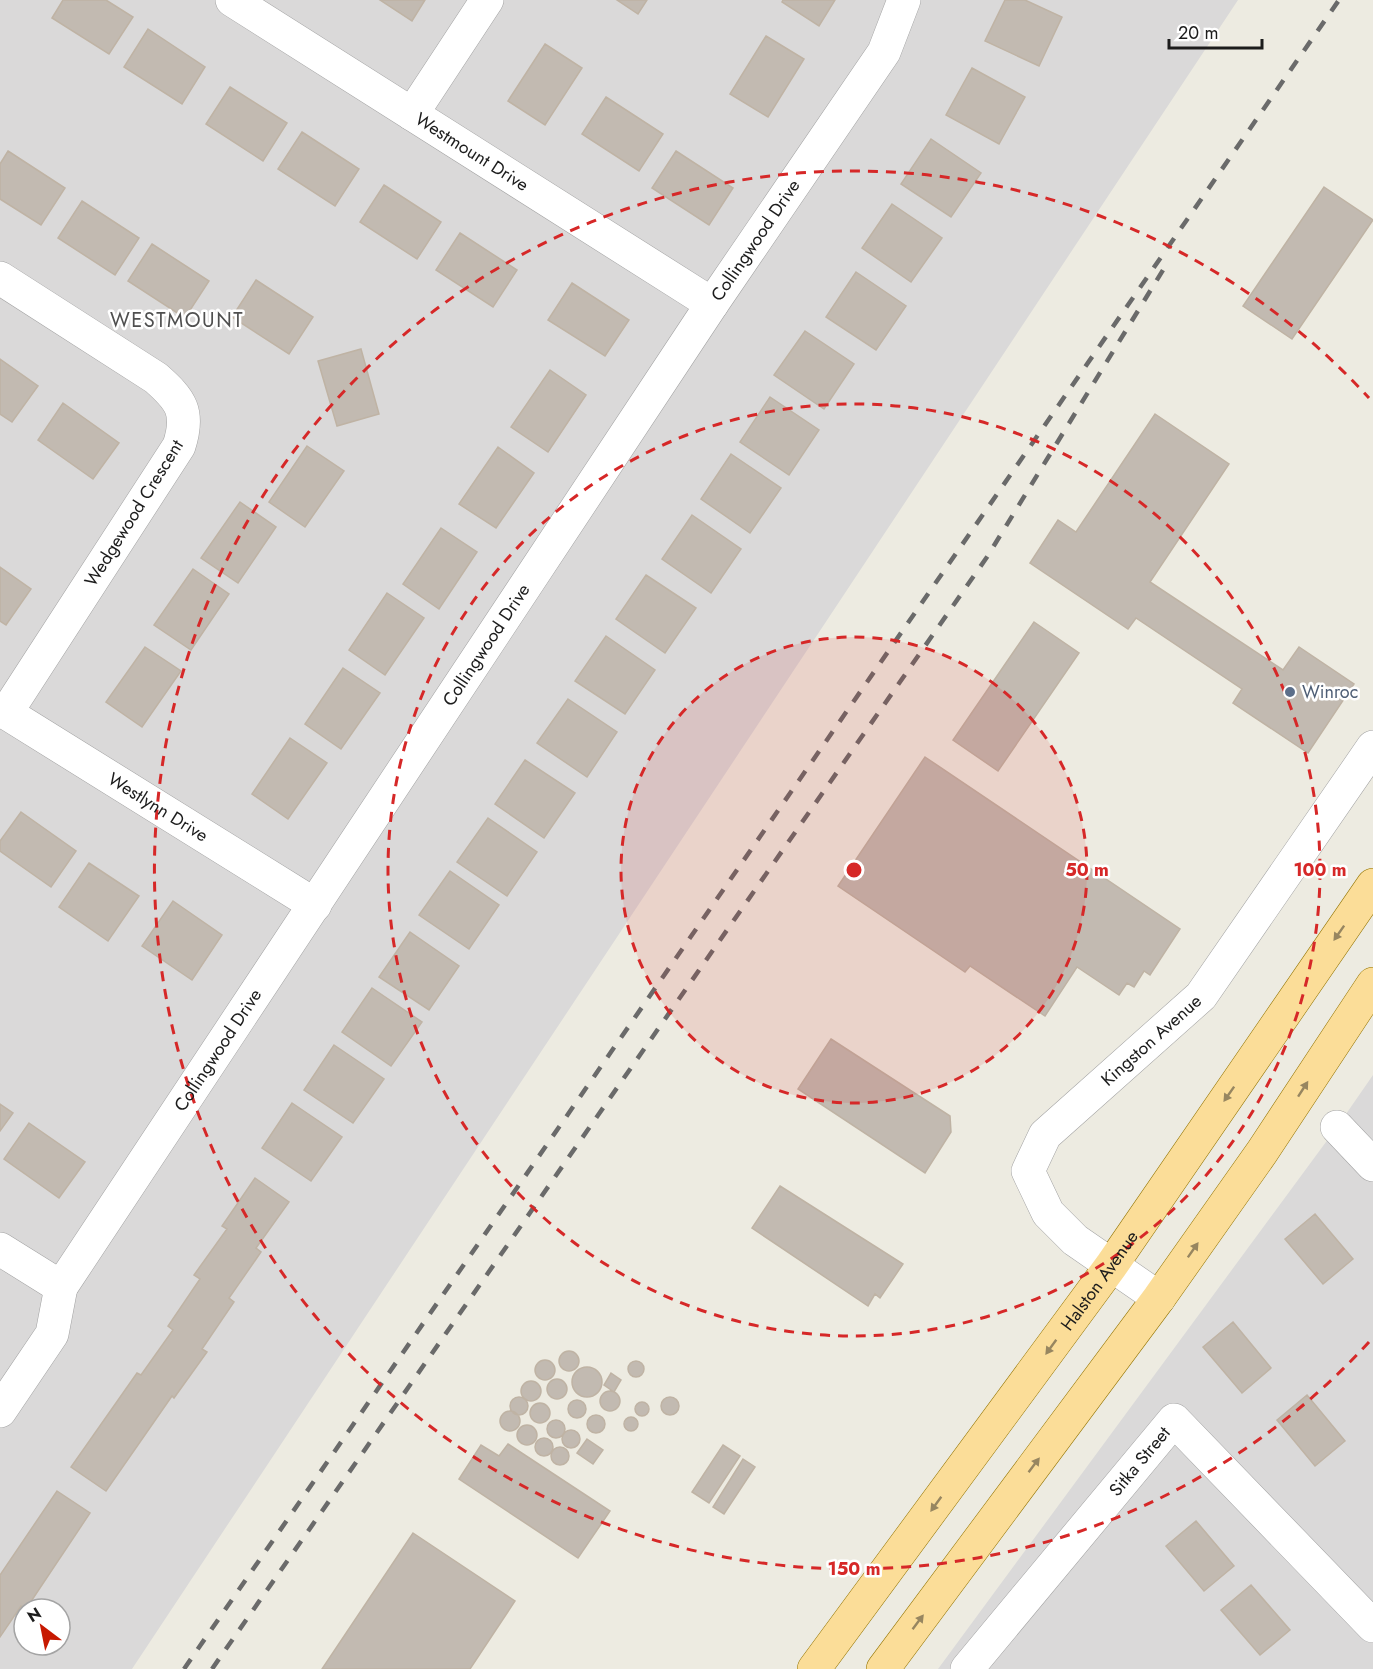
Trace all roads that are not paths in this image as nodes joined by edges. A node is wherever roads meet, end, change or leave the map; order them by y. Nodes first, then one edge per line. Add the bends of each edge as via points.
1 (232, 0) edge
2 (487, 0) edge
3 (904, 0) edge
4 (412, 114) junction
5 (0, 278) edge
6 (712, 304) junction
7 (3, 711) edge
8 (1373, 747) edge
9 (1373, 885) edge
10 (315, 905) junction
11 (1373, 984) edge
12 (1337, 1127) dead end
13 (1373, 1165) edge
14 (0, 1249) edge
15 (1111, 1266) junction
16 (61, 1287) junction
17 (1159, 1298) junction
18 (0, 1411) edge
19 (1373, 1626) edge
20 (814, 1669) edge
21 (883, 1669) edge
22 (967, 1669) edge

1 - 4 street, Westmount Drive
2 - 4 street
3 - 6 street, Collingwood Drive via 884,52
4 - 6 street, Westmount Drive
5 - 7 street, Wedgewood Crescent via 156,378 183,409 185,428 179,446
6 - 10 street, Collingwood Drive
7 - 10 street, Westlynn Drive
8 - 15 street, Kingston Avenue via 1201,996 1045,1135 1028,1171 1048,1213
9 -> 15 main road, Halston Avenue
10 - 16 street, Collingwood Drive
17 -> 11 main road
12 - 13 street
14 - 16 street
15 - 17 street, Kingston Avenue
15 -> 20 main road, Halston Avenue
16 - 18 street, Collingwood Drive via 52,1334
21 -> 17 main road
19 - 22 street, Sitka Street via 1174,1419

